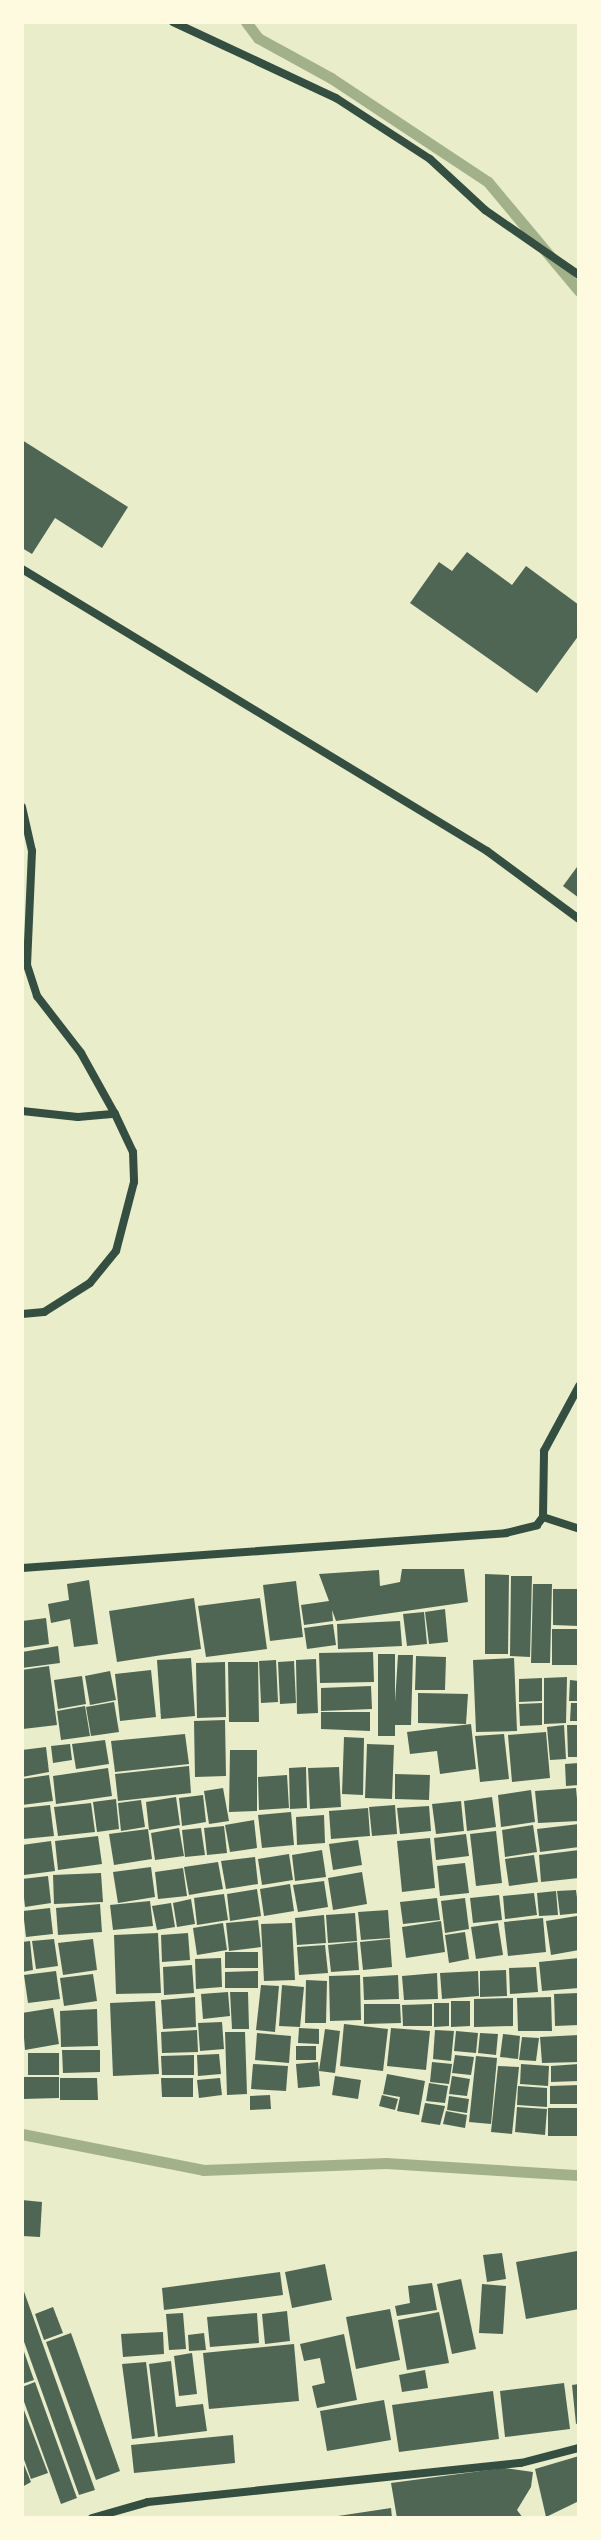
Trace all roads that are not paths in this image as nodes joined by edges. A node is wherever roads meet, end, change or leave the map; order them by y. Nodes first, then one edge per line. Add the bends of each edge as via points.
1 (173, 22) edge
2 (579, 275) edge
3 (22, 569) edge
4 (22, 807) edge
5 (579, 919) edge
6 (22, 1111) edge
7 (115, 1114) junction
8 (22, 1314) edge
9 (579, 1386) edge
10 (543, 1517) junction
11 (579, 1529) edge
12 (22, 1568) edge
13 (579, 2448) edge
14 (92, 2518) edge

1 - 2 street via 336,98 430,159 485,210
3 - 5 street via 487,851
4 - 7 street via 32,851 27,965 37,996 81,1053
6 - 7 street via 78,1117
7 - 8 street via 133,1152 134,1182 116,1251 90,1283 66,1301 44,1312
9 - 10 street via 544,1451
10 - 11 street
10 - 12 street via 537,1525 506,1533
13 - 14 street via 521,2463 148,2502

